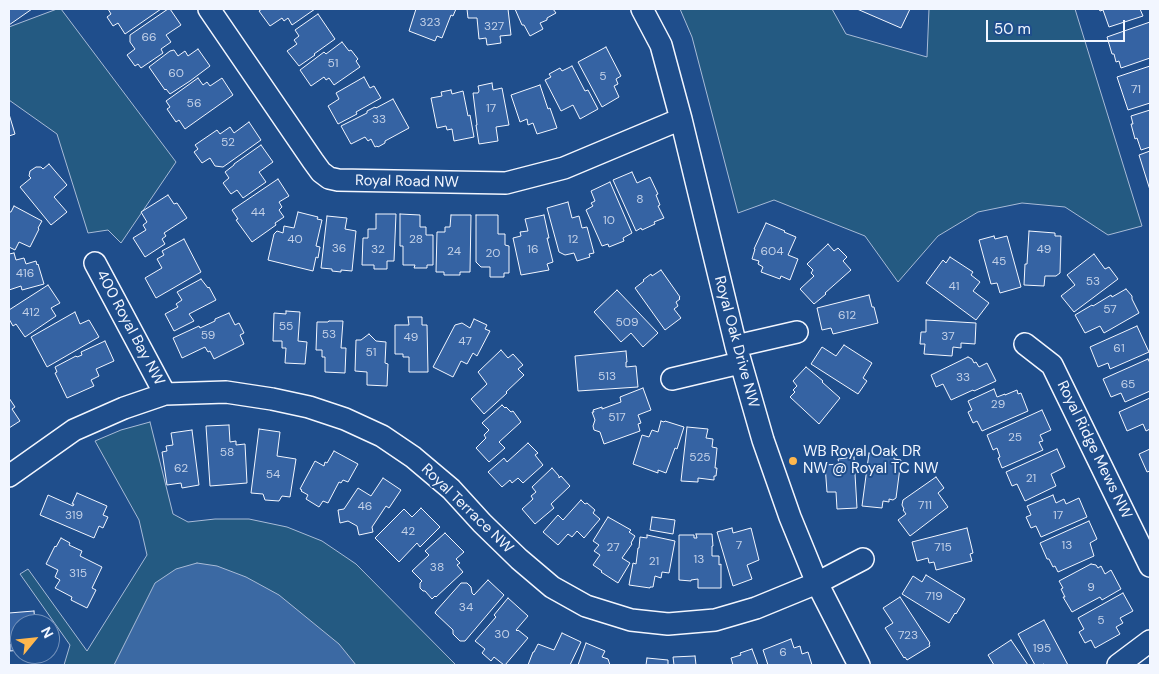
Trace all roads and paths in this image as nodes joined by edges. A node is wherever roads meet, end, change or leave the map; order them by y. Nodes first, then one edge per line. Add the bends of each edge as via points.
1 (209, 9) edge
2 (642, 9) edge
3 (682, 119) junction
4 (95, 262) dead end
5 (797, 332) dead end
6 (1026, 344) dead end
7 (738, 354) junction
8 (672, 380) dead end
9 (165, 394) junction
10 (9, 476) edge
11 (863, 558) dead end
12 (1150, 566) edge
13 (817, 583) junction
14 (1150, 641) edge
15 (859, 665) edge
16 (1118, 665) edge

1 - 3 street, Royal Road NW via 313,162 329,178 506,183 564,168
2 - 3 street, Royal Oak Drive NW via 661,45
3 - 7 street, Royal Oak Drive NW
4 - 9 street, 400 Royal Bay NW
5 - 7 street
6 - 12 street, Royal Ridge Mews NW via 1052,365
7 - 8 street
7 - 13 street, Royal Oak Drive NW via 769,457
9 - 10 street, Royal Terrace NW via 74,430
9 - 13 street, Royal Terrace NW via 226,392 272,399 345,419 382,436 413,457 451,490 482,524 552,587 586,606 631,620 668,624 715,620 756,608
11 - 13 street, Royal Terrace NW
13 - 15 street, Royal Oak Drive NW
14 - 16 street

